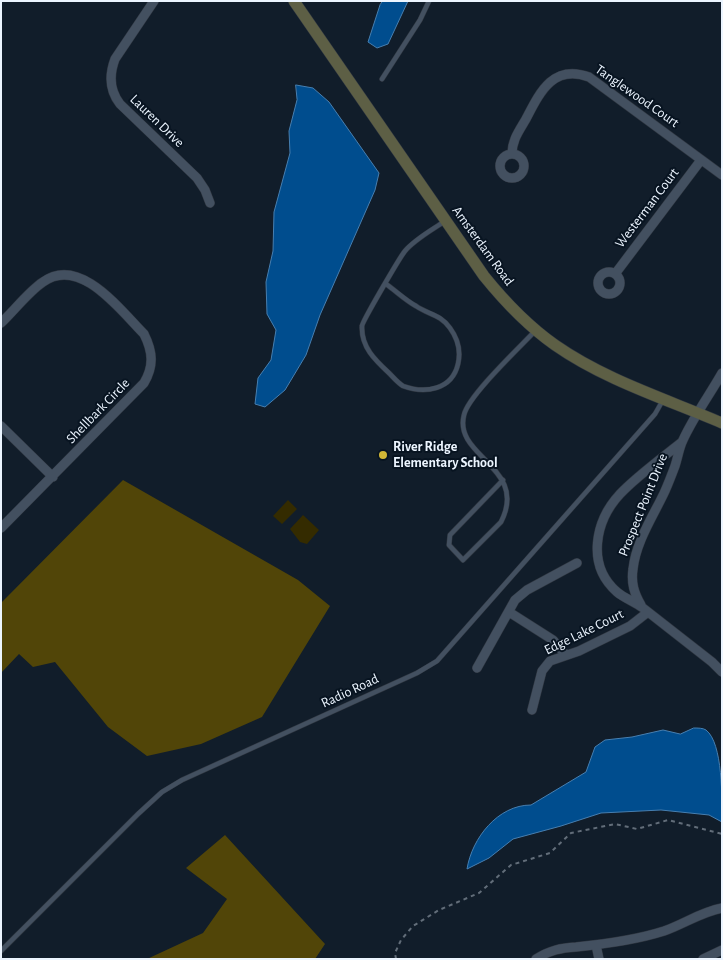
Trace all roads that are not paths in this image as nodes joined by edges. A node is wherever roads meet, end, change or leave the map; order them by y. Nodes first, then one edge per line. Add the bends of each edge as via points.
1 (154, 1) edge
2 (294, 1) edge
3 (429, 1) edge
4 (382, 80) dead end
5 (512, 154) dead end
6 (701, 160) junction
7 (722, 175) edge
8 (210, 203) dead end
9 (446, 220) junction
10 (615, 274) dead end
11 (386, 284) junction
12 (1, 323) edge
13 (536, 330) junction
14 (722, 373) edge
15 (664, 399) junction
16 (697, 412) junction
17 (722, 423) edge
18 (1, 426) edge
19 (682, 442) junction
20 (53, 477) junction
21 (502, 480) junction
22 (1, 528) edge
23 (577, 563) dead end
24 (645, 610) junction
25 (509, 612) junction
26 (565, 654) junction
27 (477, 668) dead end
28 (722, 672) edge
29 (532, 710) dead end
30 (722, 908) edge
31 (596, 945) junction
32 (722, 950) edge
33 (1, 951) edge
34 (536, 959) edge
35 (599, 959) edge
36 (703, 959) edge

1 - 8 street, Lauren Drive via 115,59 111,69 112,89 120,104 196,178
2 - 9 main road, Amsterdam Road
3 - 4 lane
5 - 6 street, Tanglewood Court via 512,144 540,92 558,76 576,74 589,77
6 - 7 street, Tanglewood Court
6 - 10 street, Westerman Court
9 - 11 lane via 405,250
9 - 13 main road, Amsterdam Road via 498,294
11 - 11 lane via 362,324 363,340 371,356 401,385 435,390 447,383 456,370 460,355 457,340 440,317 417,307
12 - 20 street, Shellbark Circle via 43,282 69,275 92,283 148,341 152,368 144,383
13 - 15 main road, Amsterdam Road via 593,368
13 - 21 lane via 479,391 464,414 467,438
14 - 16 street, Prospect Point Drive
15 - 16 main road, Amsterdam Road
15 - 33 lane, Radio Road via 655,414 436,661 417,673 162,792
16 - 17 main road, Amsterdam Road
16 - 19 street, Prospect Point Drive
18 - 20 street
19 - 24 street, Prospect Point Drive via 633,567 633,591
19 - 24 street, Prospect Point Drive via 621,493 609,507 596,542 598,562 606,579 617,592
20 - 22 street, Shellbark Circle
21 - 21 lane via 508,498 505,514 463,560 449,545 450,535
23 - 25 street via 527,590 515,600
24 - 26 street, Edge Lake Court via 630,626 579,651
24 - 28 street, Prospect Point Drive
25 - 26 street via 553,640
25 - 27 street
26 - 29 street, Edge Lake Court via 550,661 542,671
30 - 31 street via 644,937
31 - 34 street via 554,949
31 - 35 street
32 - 36 street

